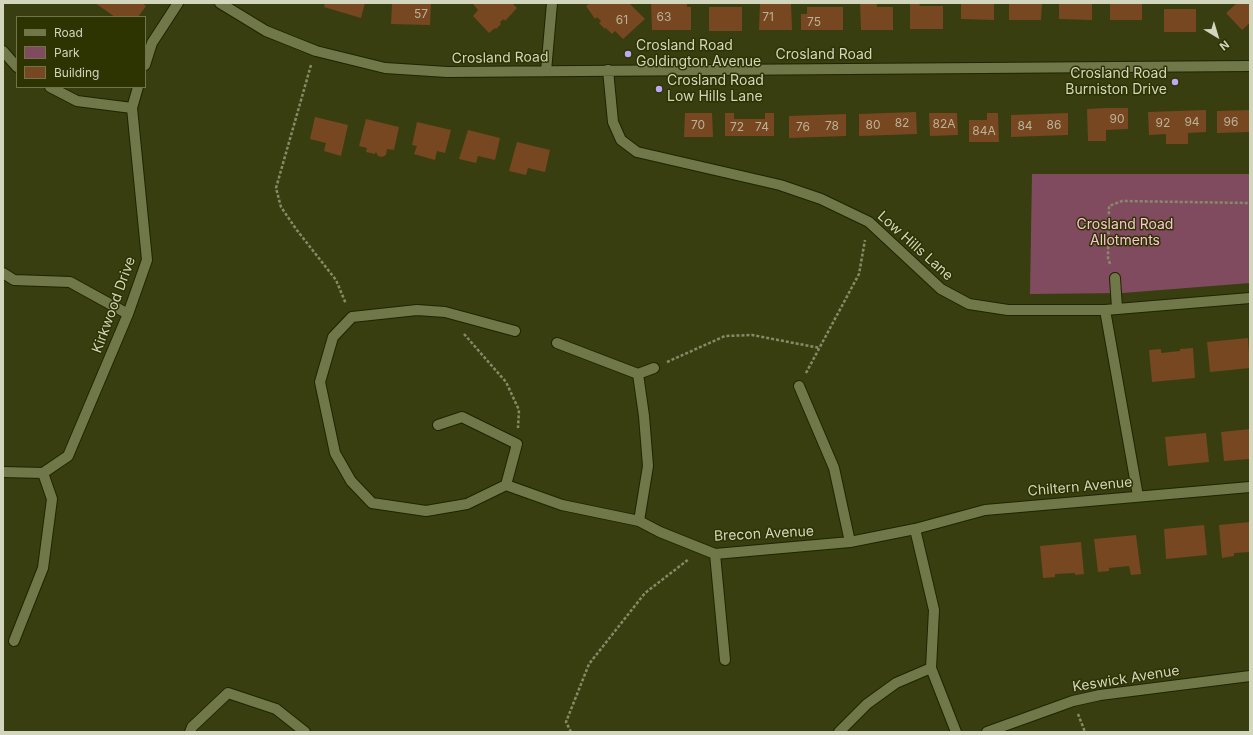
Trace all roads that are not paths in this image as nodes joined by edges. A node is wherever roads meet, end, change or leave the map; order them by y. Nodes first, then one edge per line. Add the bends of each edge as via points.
1 (178, 3) edge
2 (220, 3) edge
3 (552, 3) edge
4 (3, 51) edge
5 (146, 62) edge
6 (16, 65) edge
7 (1250, 66) edge
8 (608, 70) junction
9 (546, 71) junction
10 (52, 88) edge
11 (138, 88) edge
12 (132, 108) junction
13 (3, 273) edge
14 (1115, 278) road end
15 (1250, 298) edge
16 (1117, 308) junction
17 (1105, 310) junction
18 (128, 314) junction
19 (515, 332) dead end
20 (557, 343) dead end
21 (654, 368) road end
22 (638, 374) junction
23 (799, 386) road end
24 (438, 424) dead end
25 (3, 472) edge
26 (43, 473) junction
27 (506, 485) junction
28 (1250, 487) edge
29 (1138, 496) junction
30 (639, 521) junction
31 (915, 529) junction
32 (850, 542) junction
33 (716, 554) junction
34 (14, 641) dead end
35 (725, 660) dead end
36 (931, 668) junction
37 (1250, 676) edge
38 (190, 732) edge
39 (305, 732) edge
40 (840, 732) edge
41 (956, 732) edge
42 (987, 732) edge

1 - 5 street via 152,43
2 - 9 street, Crosland Road via 266,30 316,50 385,68 447,72
3 - 9 street
4 - 6 street
7 - 8 street, Crosland Road
8 - 9 street, Crosland Road
8 - 17 street, Low Hills Lane via 613,122 621,140 637,152 780,185 821,198 869,222 941,289 969,304 1008,310
10 - 12 street via 77,101
11 - 12 street, Kirkwood Drive
12 - 18 street, Kirkwood Drive via 147,260
13 - 18 street via 14,280 70,282
14 - 16 street
15 - 16 street, Low Hills Lane
16 - 17 street, Low Hills Lane
17 - 29 street
18 - 26 street, Kirkwood Drive via 68,456
19 - 27 street via 445,312 417,310 352,317 333,337 320,382 335,453 351,481 372,503 426,511 467,504
20 - 22 street
21 - 22 street
22 - 30 street via 648,466
23 - 32 street via 834,468
24 - 27 street via 462,417 517,444
25 - 26 street
26 - 34 street via 52,499 43,568
27 - 30 street, Brecon Avenue via 562,506
28 - 29 street, Chiltern Avenue
29 - 31 street, Chiltern Avenue via 985,510
30 - 33 street, Brecon Avenue
31 - 32 street, Brecon Avenue
31 - 36 street via 934,610
32 - 33 street, Brecon Avenue
33 - 35 street
36 - 40 street via 896,683 867,704
36 - 41 street
37 - 42 street, Keswick Avenue via 1100,695 1073,701
38 - 39 street via 192,727 228,693 276,709

